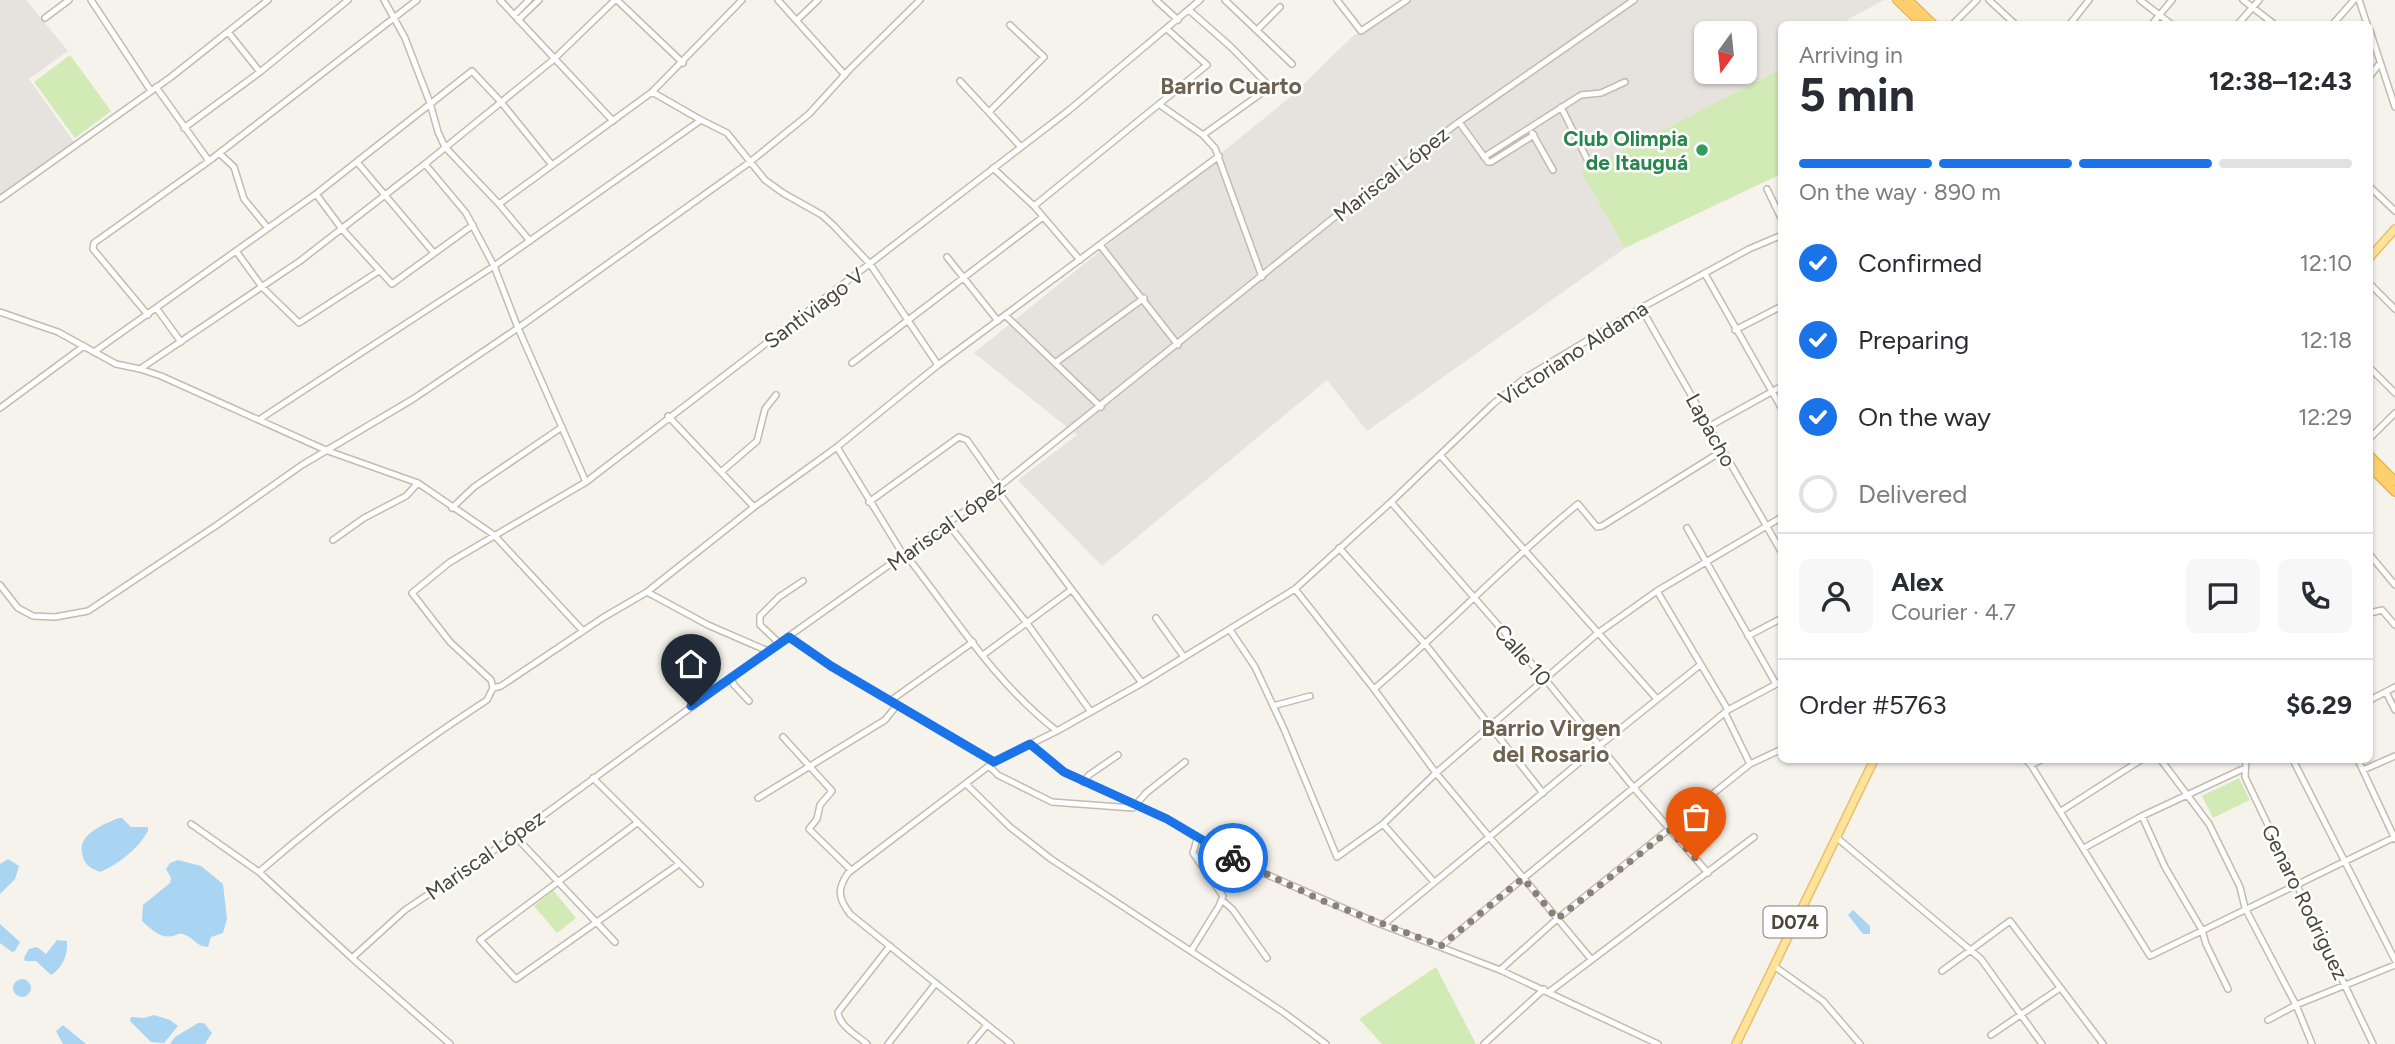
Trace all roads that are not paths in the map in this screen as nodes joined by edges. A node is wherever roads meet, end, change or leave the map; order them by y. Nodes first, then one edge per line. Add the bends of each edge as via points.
1 (69, 0) edge
2 (91, 0) edge
3 (268, 0) edge
4 (348, 0) edge
5 (384, 0) edge
6 (417, 0) edge
7 (500, 0) edge
8 (529, 0) edge
9 (539, 0) edge
10 (616, 0) edge
11 (742, 0) edge
12 (778, 0) edge
13 (818, 0) edge
14 (920, 0) edge
15 (1156, 0) edge
16 (1200, 0) edge
17 (1225, 0) edge
18 (1337, 0) edge
19 (1407, 0) edge
20 (1634, 0) edge
21 (1898, 0) edge
22 (1908, 0) edge
23 (1977, 0) edge
24 (1989, 0) edge
25 (2089, 0) edge
26 (2140, 0) edge
27 (2172, 0) edge
28 (2243, 0) edge
29 (2259, 0) edge
30 (2354, 0) edge
31 (2360, 0) edge
32 (1280, 7) dead end
33 (2253, 8) junction
34 (1189, 10) junction
35 (2159, 16) junction
36 (394, 17) junction
37 (516, 17) junction
38 (45, 18) dead end
39 (797, 20) junction
40 (1178, 20) junction
41 (1919, 21) edge
42 (1930, 21) edge
43 (1956, 21) edge
44 (2012, 21) edge
45 (2072, 21) edge
46 (2155, 21) edge
47 (2166, 21) edge
48 (2241, 21) edge
49 (2270, 21) edge
50 (2336, 21) edge
51 (2366, 21) edge
52 (1010, 25) dead end
53 (1167, 29) junction
54 (1257, 30) junction
55 (228, 32) junction
56 (2373, 41) edge
57 (553, 60) junction
58 (682, 63) junction
59 (2380, 63) junction
60 (1292, 64) dead end
61 (260, 72) junction
62 (2373, 72) edge
63 (845, 75) junction
64 (960, 81) dead end
65 (1625, 82) dead end
66 (154, 89) junction
67 (652, 92) junction
68 (501, 102) junction
69 (430, 103) junction
70 (1160, 105) junction
71 (1561, 107) junction
72 (2395, 107) edge
73 (989, 112) junction
74 (701, 120) junction
75 (613, 121) junction
76 (1459, 122) junction
77 (1529, 127) junction
78 (184, 128) junction
79 (1203, 135) junction
80 (1534, 135) junction
81 (445, 147) junction
82 (1021, 147) junction
83 (219, 153) junction
84 (1219, 156) junction
85 (1484, 157) junction
86 (209, 161) junction
87 (357, 162) junction
88 (750, 162) junction
89 (1589, 163) dead end
90 (425, 164) junction
91 (552, 165) junction
92 (993, 168) junction
93 (1553, 170) dead end
94 (1768, 189) dead end
95 (316, 194) junction
96 (2373, 194) edge
97 (384, 195) junction
98 (0, 199) edge
99 (499, 204) junction
100 (1034, 206) junction
101 (1778, 211) edge
102 (2395, 211) edge
103 (1044, 217) junction
104 (473, 225) junction
105 (267, 227) junction
106 (342, 229) junction
107 (2395, 229) edge
108 (1778, 237) edge
109 (530, 241) junction
110 (1100, 245) junction
111 (236, 251) junction
112 (434, 253) junction
113 (2373, 254) edge
114 (947, 257) dead end
115 (1080, 260) junction
116 (870, 264) junction
117 (494, 266) junction
118 (379, 271) junction
119 (1705, 274) junction
120 (1262, 277) junction
121 (963, 279) junction
122 (262, 287) junction
123 (2373, 287) edge
124 (1144, 298) junction
125 (1642, 308) junction
126 (1778, 308) edge
127 (157, 309) junction
128 (2395, 309) edge
129 (0, 312) edge
130 (148, 315) junction
131 (1005, 315) junction
132 (909, 321) junction
133 (998, 321) junction
134 (518, 328) junction
135 (1735, 330) junction
136 (181, 342) junction
137 (1178, 345) junction
138 (84, 346) junction
139 (94, 352) junction
140 (852, 363) dead end
141 (1055, 363) junction
142 (938, 365) junction
143 (140, 369) junction
144 (2373, 372) edge
145 (1778, 388) edge
146 (1772, 392) junction
147 (2395, 393) edge
148 (776, 395) dead end
149 (1778, 402) edge
150 (1101, 407) junction
151 (0, 408) edge
152 (2395, 413) edge
153 (668, 416) junction
154 (260, 419) junction
155 (1710, 426) junction
156 (562, 427) junction
157 (2373, 435) edge
158 (837, 447) junction
159 (328, 451) junction
160 (1722, 452) junction
161 (1440, 455) junction
162 (2373, 459) edge
163 (2373, 470) edge
164 (721, 472) junction
165 (2395, 481) edge
166 (586, 482) junction
167 (418, 483) junction
168 (998, 488) junction
169 (2395, 492) edge
170 (869, 502) junction
171 (1391, 502) junction
172 (754, 507) junction
173 (452, 508) junction
174 (1778, 519) edge
175 (478, 524) junction
176 (948, 524) junction
177 (1767, 526) junction
178 (1687, 528) dead end
179 (495, 535) junction
180 (333, 540) dead end
181 (482, 544) junction
182 (1778, 546) edge
183 (1339, 548) junction
184 (1524, 548) junction
185 (905, 556) junction
186 (2373, 559) edge
187 (1708, 562) junction
188 (803, 581) dead end
189 (0, 585) edge
190 (2395, 585) edge
191 (1295, 589) junction
192 (1071, 590) junction
193 (1657, 591) junction
194 (647, 592) junction
195 (1474, 599) junction
196 (2373, 613) edge
197 (1156, 618) dead end
198 (1778, 620) edge
199 (1026, 622) junction
200 (2395, 625) edge
201 (1230, 630) junction
202 (583, 631) junction
203 (1598, 633) junction
204 (1748, 636) junction
205 (789, 637) junction
206 (973, 642) junction
207 (779, 643) junction
208 (1426, 645) junction
209 (768, 651) junction
210 (983, 655) junction
211 (1184, 657) junction
212 (1700, 665) junction
213 (731, 678) junction
214 (1545, 679) junction
215 (1778, 681) edge
216 (1142, 683) junction
217 (1778, 684) edge
218 (2395, 687) edge
219 (493, 688) junction
220 (1374, 689) junction
221 (2386, 692) junction
222 (1310, 696) dead end
223 (2373, 698) edge
224 (1657, 699) junction
225 (749, 701) dead end
226 (890, 701) junction
227 (897, 705) junction
228 (1273, 706) junction
229 (2395, 710) edge
230 (1726, 711) junction
231 (1091, 712) junction
232 (1489, 727) junction
233 (1057, 731) junction
234 (783, 737) dead end
235 (1030, 744) junction
236 (1599, 746) junction
237 (1778, 751) edge
238 (1118, 755) dead end
239 (2395, 756) edge
240 (1185, 762) dead end
241 (1873, 763) edge
242 (2035, 763) edge
243 (2136, 763) edge
244 (2163, 763) edge
245 (2246, 763) edge
246 (2294, 763) edge
247 (2359, 763) edge
248 (992, 764) junction
249 (1750, 764) junction
250 (2031, 765) joint
251 (809, 768) junction
252 (2245, 768) junction
253 (2363, 771) junction
254 (1436, 773) junction
255 (593, 778) junction
256 (1083, 782) junction
257 (966, 784) junction
258 (1634, 788) junction
259 (1543, 793) junction
260 (2188, 795) junction
261 (758, 798) dead end
262 (1135, 806) junction
263 (2061, 811) junction
264 (2142, 816) junction
265 (637, 823) junction
266 (191, 824) dead end
267 (1383, 824) junction
268 (1670, 830) junction
269 (515, 836) junction
270 (1489, 836) junction
271 (1754, 837) dead end
272 (1836, 837) junction
273 (2395, 838) edge
274 (1197, 839) junction
275 (2084, 848) junction
276 (2346, 862) junction
277 (679, 863) junction
278 (1252, 868) junction
279 (851, 870) junction
280 (259, 872) junction
281 (1708, 873) junction
282 (1523, 878) junction
283 (558, 882) junction
284 (1434, 882) junction
285 (700, 884) dead end
286 (2296, 885) junction
287 (1218, 888) junction
288 (1222, 900) junction
289 (2245, 908) junction
290 (1557, 919) junction
291 (595, 923) junction
292 (1384, 925) junction
293 (2202, 930) junction
294 (615, 942) dead end
295 (890, 946) junction
296 (1441, 946) junction
297 (1191, 951) junction
298 (1970, 951) junction
299 (352, 958) junction
300 (1267, 958) dead end
301 (1591, 959) junction
302 (2395, 962) edge
303 (1774, 966) junction
304 (1500, 970) junction
305 (1942, 971) dead end
306 (936, 983) junction
307 (2346, 985) junction
308 (2060, 988) junction
309 (2228, 989) dead end
310 (1547, 991) junction
311 (2296, 1005) junction
312 (2020, 1014) junction
313 (2268, 1020) dead end
314 (987, 1025) junction
315 (1991, 1035) dead end
316 (450, 1044) edge
317 (867, 1044) edge
318 (888, 1044) edge
319 (971, 1044) edge
320 (1012, 1044) edge
321 (1326, 1044) edge
322 (1484, 1044) edge
323 (1658, 1044) edge
324 (1736, 1044) edge
325 (1860, 1044) edge
326 (2042, 1044) edge
327 (2103, 1044) edge
328 (2312, 1044) edge
329 (2373, 1044) edge

1 - 38 street
2 - 66 street
3 - 55 street
4 - 61 street
5 - 36 street
6 - 36 street
7 - 37 street
8 - 37 street
9 - 37 street
10 - 57 street
10 - 58 street
11 - 58 street
12 - 39 street
13 - 39 street
14 - 63 street
15 - 40 street
16 - 34 street, Santiviago V
17 - 54 street
18 - 19 street via 1361,31
20 - 76 street, Mariscal López
21 - 41 highway
22 - 42 highway
23 - 43 street
24 - 44 street
25 - 45 street
26 - 35 street
27 - 35 street
28 - 33 street
29 - 33 street
30 - 50 street
31 - 51 street
32 - 54 street
33 - 48 street
33 - 49 street
34 - 40 street, Santiviago V
34 - 79 street via 1269,87
35 - 46 street
35 - 47 street
36 - 69 street
36 - 83 street
37 - 57 street
39 - 63 street
40 - 53 street, Santiviago V
52 - 73 street via 1044,57
53 - 70 street via 1207,65
53 - 82 street, Santiviago V
54 - 60 street
55 - 61 street
55 - 66 street
56 - 59 street
57 - 68 street
57 - 75 street
58 - 67 street
59 - 62 street
59 - 72 street
61 - 78 street
63 - 88 street via 809,114
64 - 73 street
65 - 71 street via 1601,93 1581,95
66 - 78 street
66 - 98 street
67 - 74 street
67 - 75 street
68 - 69 street via 472,71
68 - 81 street
68 - 91 street
69 - 81 street
69 - 87 street
70 - 79 street
70 - 100 street
71 - 77 street
71 - 89 street
73 - 82 street
74 - 88 street via 727,132
74 - 109 street
75 - 91 street
76 - 85 street
76 - 120 street, Mariscal López
77 - 80 street
77 - 85 street
78 - 86 street
79 - 84 street
80 - 85 street via 1491,162
80 - 93 street
81 - 90 street
81 - 99 street
82 - 92 street, Santiviago V
83 - 86 street
83 - 105 street via 234,167 244,199
84 - 110 street
84 - 120 street
86 - 130 street via 92,246
87 - 95 street
87 - 97 street
88 - 116 street via 773,186 822,215
88 - 134 street
90 - 97 street
90 - 104 street
91 - 99 street
92 - 100 street
92 - 116 street, Santiviago V
94 - 101 street
95 - 105 street
95 - 106 street
96 - 102 street
97 - 106 street
97 - 112 street
99 - 109 street
100 - 103 street
103 - 115 street
103 - 121 street
104 - 112 street
104 - 117 street
105 - 111 street
106 - 118 street
106 - 122 street
107 - 113 main road
108 - 119 street, Victoriano Aldama
109 - 117 street
110 - 115 street
110 - 124 street
111 - 122 street
111 - 127 street
112 - 118 street via 392,284
114 - 121 street
115 - 131 street
116 - 132 street
116 - 153 street, Santiviago V
117 - 134 street
117 - 154 street
118 - 122 street via 299,323
119 - 125 street, Victoriano Aldama
119 - 135 street
120 - 137 street, Mariscal López
121 - 132 street
121 - 133 street
122 - 136 street
123 - 128 street
124 - 137 street
124 - 141 street
125 - 155 street, Lapacho
125 - 161 street, Victoriano Aldama via 1525,378
126 - 135 street
127 - 130 street
127 - 136 street
129 - 138 street
130 - 139 street
131 - 133 street
131 - 141 street
132 - 140 street
132 - 142 street
133 - 142 street
134 - 156 street
134 - 159 street
135 - 146 street
136 - 143 street
137 - 150 street, Mariscal López
138 - 139 street
138 - 151 street
139 - 143 street via 116,364
141 - 150 street
142 - 158 street
143 - 154 street
144 - 147 street
145 - 146 street
146 - 149 street
146 - 155 street
148 - 164 street via 765,409 757,441
150 - 168 street, Mariscal López
152 - 157 street
153 - 164 street
153 - 166 street, Santiviago V
154 - 159 street
155 - 160 street, Lapacho
156 - 166 street
156 - 173 street via 474,487
158 - 170 street
158 - 172 street
159 - 167 street
159 - 189 street via 88,611 33,616 18,608
160 - 177 street, Lapacho
160 - 184 street via 1602,526 1593,525 1578,504
161 - 171 street, Victoriano Aldama
161 - 184 street
162 - 165 highway
163 - 169 highway
164 - 172 street
166 - 179 street, Santiviago V
167 - 173 street
167 - 180 street via 406,496
168 - 170 street via 967,440 959,437
168 - 176 street, Mariscal López
168 - 192 street
170 - 185 street
171 - 183 street, Victoriano Aldama
171 - 195 street, Calle 10
172 - 194 street
173 - 175 street
174 - 177 street
175 - 179 street
175 - 181 street
176 - 185 street, Mariscal López
176 - 199 street
177 - 182 street, Lapacho
177 - 187 street
178 - 187 street
179 - 181 street, Santiviago V
179 - 202 street
181 - 219 street, Santiviago V via 450,562 412,593 450,642 491,680
183 - 191 street, Victoriano Aldama
183 - 208 street
184 - 195 street
184 - 203 street
185 - 205 street, Mariscal López
185 - 206 street
186 - 190 street
187 - 193 street
187 - 204 street
188 - 207 street via 760,616 760,625
191 - 201 street, Victoriano Aldama
191 - 220 street
192 - 199 street
192 - 216 street
193 - 203 street
193 - 212 street
194 - 202 street
194 - 209 street
195 - 208 street
195 - 214 street, Calle 10
196 - 200 street via 2382,610
197 - 211 street
198 - 204 street
199 - 210 street
199 - 231 street
201 - 211 street, Victoriano Aldama
201 - 228 street via 1255,667
202 - 219 street
203 - 214 street
203 - 224 street
204 - 215 street
205 - 207 street, Mariscal López
205 - 226 street
206 - 210 street
206 - 226 street
207 - 209 street, Mariscal López
208 - 220 street
208 - 232 street
209 - 213 street, Mariscal López
210 - 233 street via 1032,712
211 - 216 street, Victoriano Aldama
212 - 224 street
212 - 230 street
213 - 225 street
213 - 255 street, Mariscal López
214 - 232 street
214 - 236 street, Calle 10
216 - 231 street, Victoriano Aldama
217 - 230 street
218 - 221 street
219 - 280 street via 487,699 420,744
220 - 254 street
221 - 223 street
221 - 229 street
222 - 228 street
224 - 236 street
226 - 227 street
227 - 248 street
227 - 251 street via 885,720
228 - 267 street via 1338,857
230 - 249 street
230 - 258 street
231 - 233 street, Victoriano Aldama
232 - 254 street
232 - 259 street
233 - 235 street, Victoriano Aldama
234 - 251 street
235 - 248 street, Victoriano Aldama
235 - 256 street
236 - 258 street, Calle 10
236 - 259 street
237 - 249 street
238 - 256 street
239 - 253 street
240 - 262 street
241 - 272 main road, D074
242 - 250 street
243 - 263 street
244 - 260 street
245 - 252 street, Genaro Rodriguez
246 - 276 street
247 - 253 street
248 - 257 street, Victoriano Aldama
248 - 262 street via 998,775 1052,802
249 - 268 street
250 - 263 street
251 - 261 street
251 - 279 street via 832,791 809,829
252 - 260 street
252 - 286 street, Genaro Rodriguez via 2245,777
253 - 273 street
254 - 267 street
254 - 270 street
255 - 265 street
255 - 269 street, Mariscal López
256 - 262 street
257 - 279 street, Victoriano Aldama
257 - 297 street via 1051,859
258 - 268 street, Calle 10
258 - 282 street
259 - 270 street
260 - 264 street
260 - 289 street via 2218,841
262 - 274 street via 1167,819
263 - 275 street
264 - 275 street
264 - 293 street
265 - 277 street
265 - 283 street
266 - 280 street
267 - 284 street
268 - 281 street, Calle 10
268 - 290 street
269 - 283 street
269 - 299 street, Mariscal López via 405,910
270 - 282 street
270 - 284 street
271 - 281 street
272 - 298 street
272 - 303 main road, D074
273 - 276 street
274 - 278 street
274 - 287 street via 1193,853
275 - 293 street via 2150,956
276 - 286 street
276 - 302 street
277 - 285 street
277 - 291 street
278 - 287 street
278 - 292 street
279 - 295 street via 839,888 843,905
280 - 299 street
281 - 301 street
282 - 290 street
282 - 296 street
283 - 291 street
283 - 291 street via 480,940 516,979
284 - 292 street
286 - 289 street
286 - 307 street, Genaro Rodriguez
287 - 288 street
288 - 297 street
288 - 300 street
289 - 293 street
289 - 311 street
290 - 301 street
290 - 304 street
291 - 294 street
292 - 296 street
293 - 309 street
295 - 306 street
295 - 317 street via 838,1012 843,1024
296 - 304 street
297 - 321 street
298 - 305 street
298 - 308 street via 2010,922
298 - 312 street via 1981,959
299 - 316 street
301 - 310 street
302 - 307 street
303 - 324 main road, D074
303 - 325 street via 1823,1001
304 - 310 street
306 - 314 street
306 - 318 street
307 - 311 street
307 - 329 street, Genaro Rodriguez
308 - 312 street
308 - 327 street
310 - 322 street
310 - 323 street
311 - 313 street
311 - 328 street
312 - 315 street
312 - 326 street
314 - 319 street
314 - 320 street

